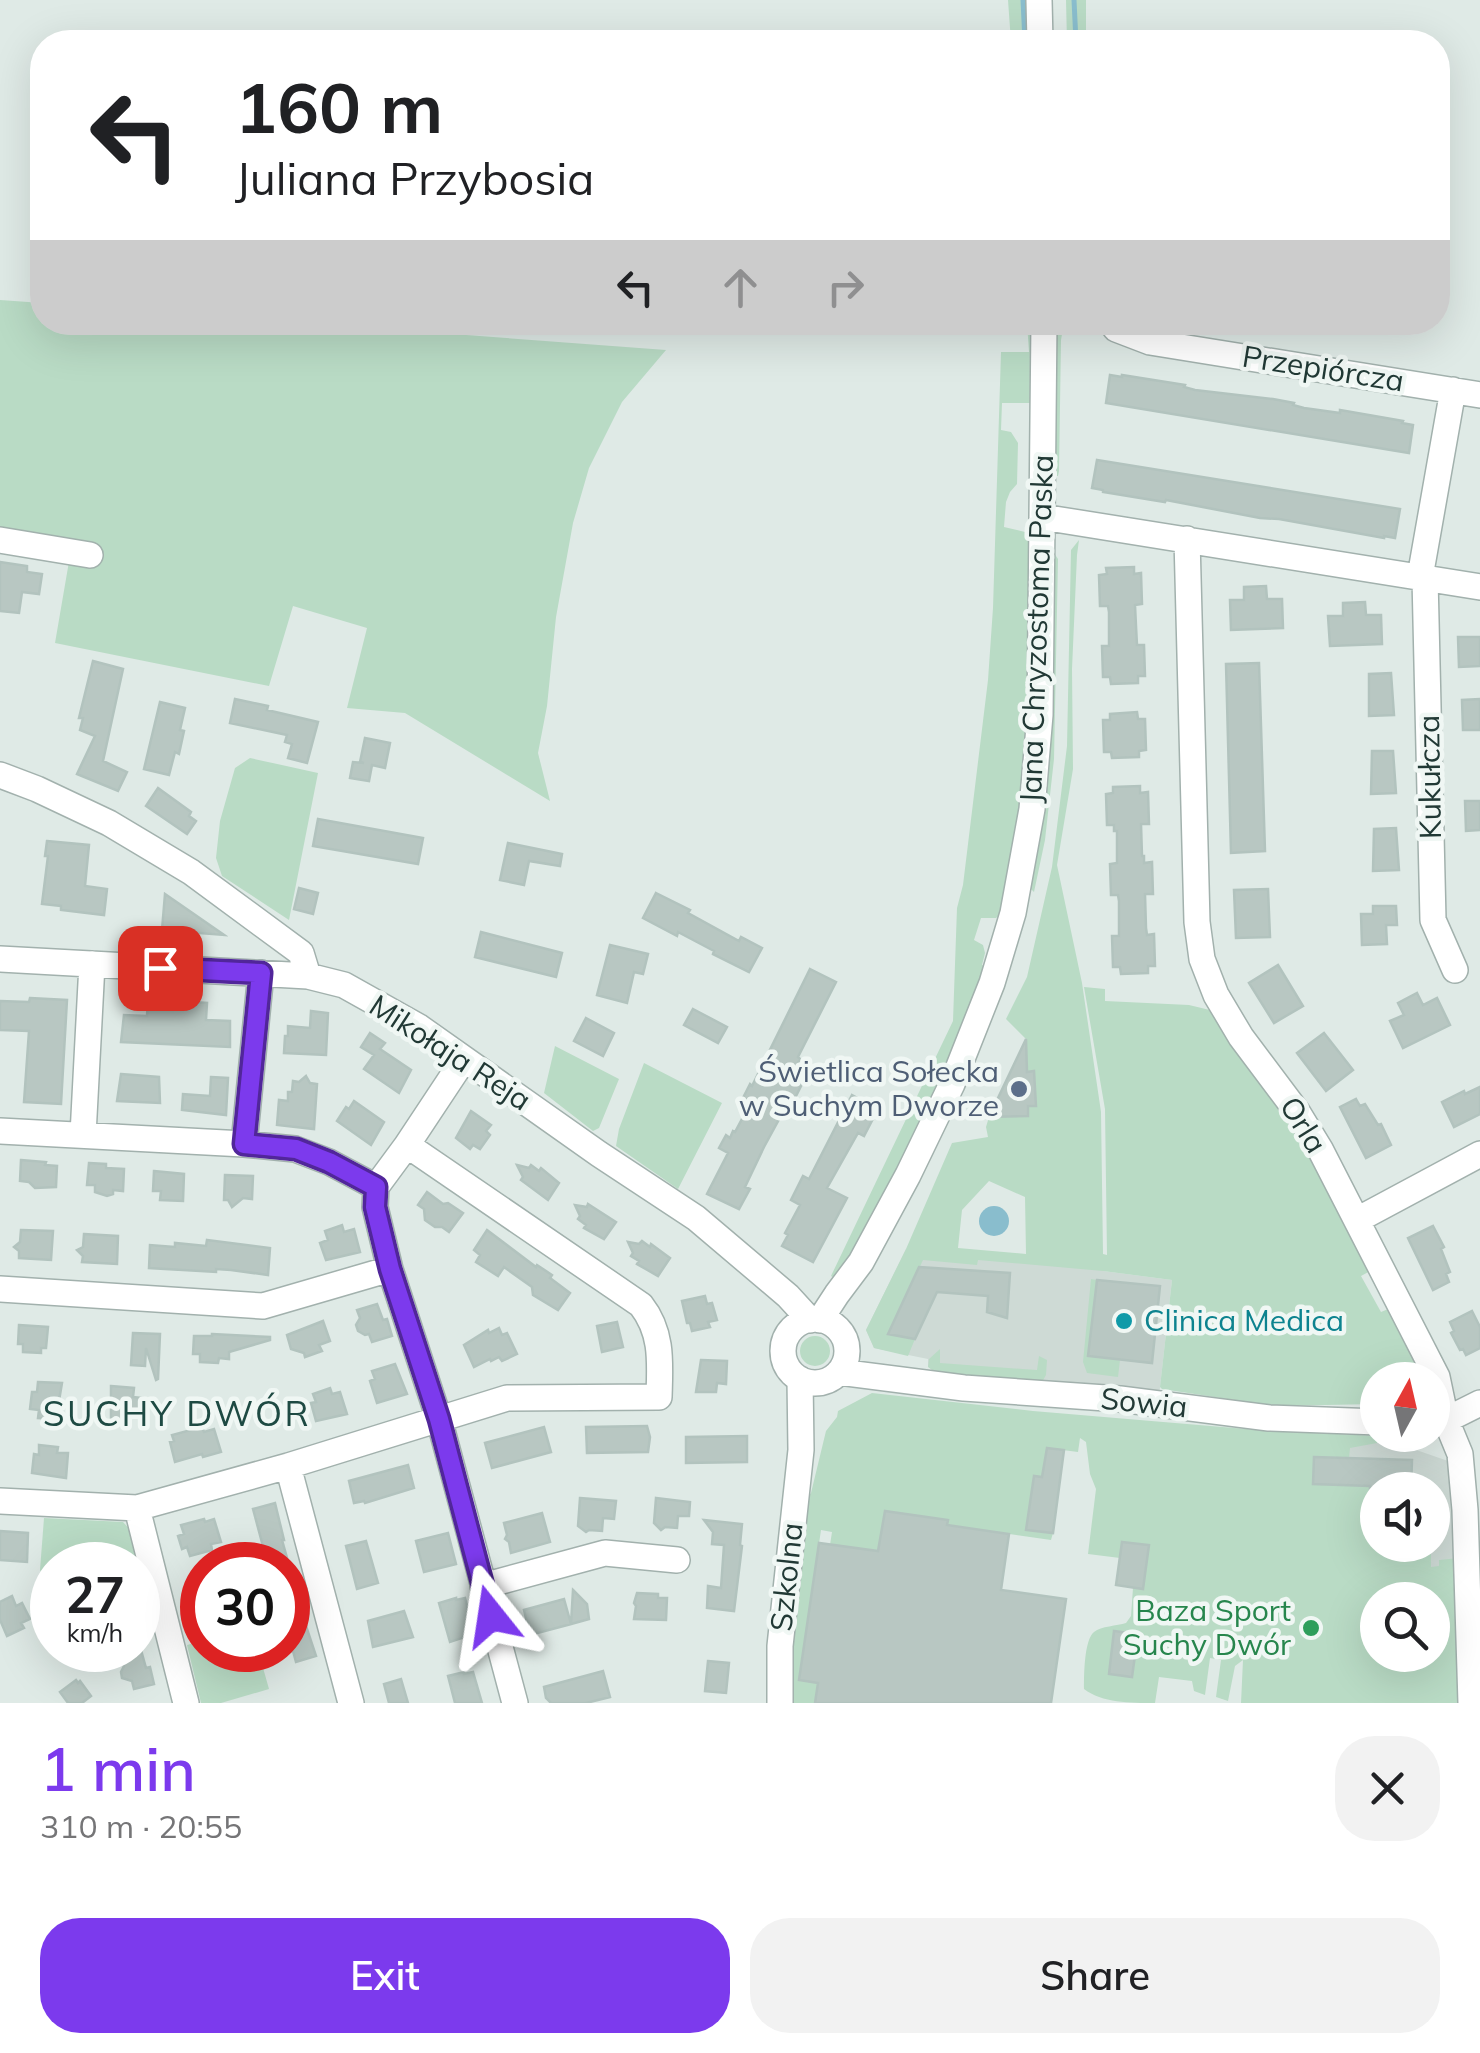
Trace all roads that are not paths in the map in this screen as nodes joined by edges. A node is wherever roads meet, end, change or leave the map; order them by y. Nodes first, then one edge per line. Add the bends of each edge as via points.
1 (1039, 0) edge
2 (1040, 30) edge
3 (1044, 335) edge
4 (1132, 335) edge
5 (1453, 390) junction
6 (1480, 395) edge
7 (1042, 516) junction
8 (1187, 539) junction
9 (0, 540) edge
10 (90, 555) dead end
11 (1422, 578) junction
12 (1480, 588) edge
13 (0, 775) edge
14 (0, 959) edge
15 (92, 964) junction
16 (1455, 970) dead end
17 (261, 973) junction
18 (308, 976) junction
19 (464, 1060) junction
20 (0, 1131) edge
21 (83, 1135) junction
22 (244, 1144) junction
23 (407, 1145) junction
24 (1480, 1154) edge
25 (376, 1187) junction
26 (1357, 1220) junction
27 (390, 1269) junction
28 (0, 1290) edge
29 (821, 1348) junction
30 (1429, 1362) edge
31 (1480, 1403) edge
32 (1450, 1415) edge
33 (439, 1419) junction
34 (1360, 1421) edge
35 (1450, 1438) edge
36 (288, 1466) junction
37 (0, 1501) edge
38 (137, 1508) junction
39 (677, 1560) dead end
40 (484, 1586) junction
41 (1475, 1645) edge
42 (186, 1703) edge
43 (351, 1703) edge
44 (515, 1703) edge
45 (780, 1703) edge
46 (1471, 1703) edge

1 - 2 street
3 - 7 street, Jana Chryzostoma Paska
4 - 5 street, Przepiórcza
5 - 6 street, Przepiórcza
5 - 11 street, Kukułcza
7 - 8 street
7 - 29 street, Jana Chryzostoma Paska via 1040,715 1013,913 952,1084 862,1262 837,1294
8 - 11 street
8 - 26 street, Orla via 1202,958 1216,995 1298,1113
9 - 10 street
11 - 12 street
11 - 16 street, Kukułcza via 1433,920
13 - 18 street via 109,822 202,879 301,952
14 - 15 street, Mikołaja Reja
15 - 17 street, Mikołaja Reja
15 - 21 street
17 - 18 street, Mikołaja Reja
17 - 22 street
18 - 19 street, Mikołaja Reja via 344,985
19 - 23 street
19 - 29 street, Mikołaja Reja via 696,1218 788,1296
20 - 21 street
21 - 22 street
22 - 25 street via 296,1149
23 - 25 street
23 - 33 street via 641,1305 661,1350 658,1397 507,1398
24 - 26 street
25 - 27 street
26 - 30 street, Orla
27 - 28 street via 263,1306
27 - 33 street
29 - 34 street, Sowia via 912,1381
29 - 45 street, Szkolna via 801,1450
31 - 32 street
33 - 36 street
33 - 40 street
35 - 41 street, Orla via 1460,1454
36 - 38 street
36 - 43 street
37 - 38 street
38 - 42 street
39 - 40 street via 605,1553
40 - 44 street
41 - 46 street, Orla

